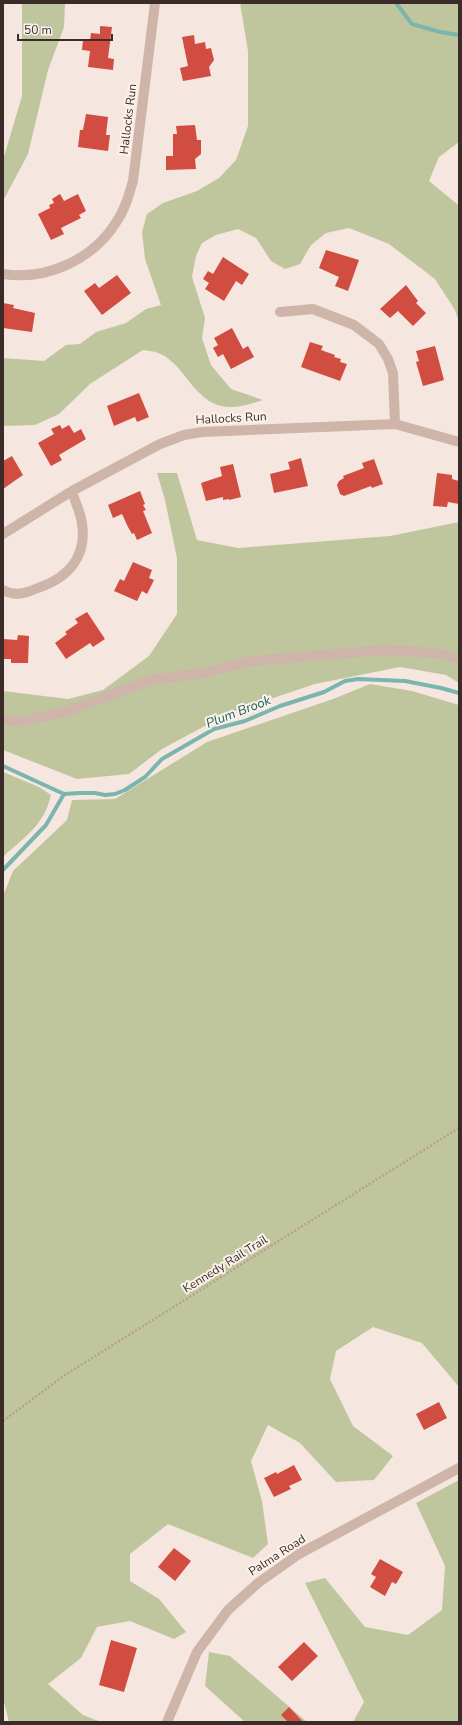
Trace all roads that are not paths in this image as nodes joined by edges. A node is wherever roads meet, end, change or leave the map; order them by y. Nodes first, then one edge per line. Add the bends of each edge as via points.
1 (155, 3) edge
2 (3, 274) edge
3 (280, 312) dead end
4 (395, 424) junction
5 (459, 442) edge
6 (72, 492) junction
7 (3, 534) edge
8 (3, 590) edge
9 (459, 659) edge
10 (3, 719) edge
11 (459, 1468) edge
12 (167, 1722) edge

1 - 2 street, Hallocks Run via 133,181 129,197 117,221 107,235 86,254 64,266 38,274
3 - 4 street via 313,309 354,325 379,344 393,373
4 - 5 street, Hallocks Run
4 - 6 street, Hallocks Run via 202,432 184,435 160,444
6 - 7 street, Hallocks Run
6 - 8 street via 82,522 83,543 70,571 41,588 21,594
9 - 10 street via 437,653 384,650 250,661 203,673 151,680 68,711 19,722
11 - 12 street, Palma Road via 299,1554 258,1583 228,1610 197,1652

